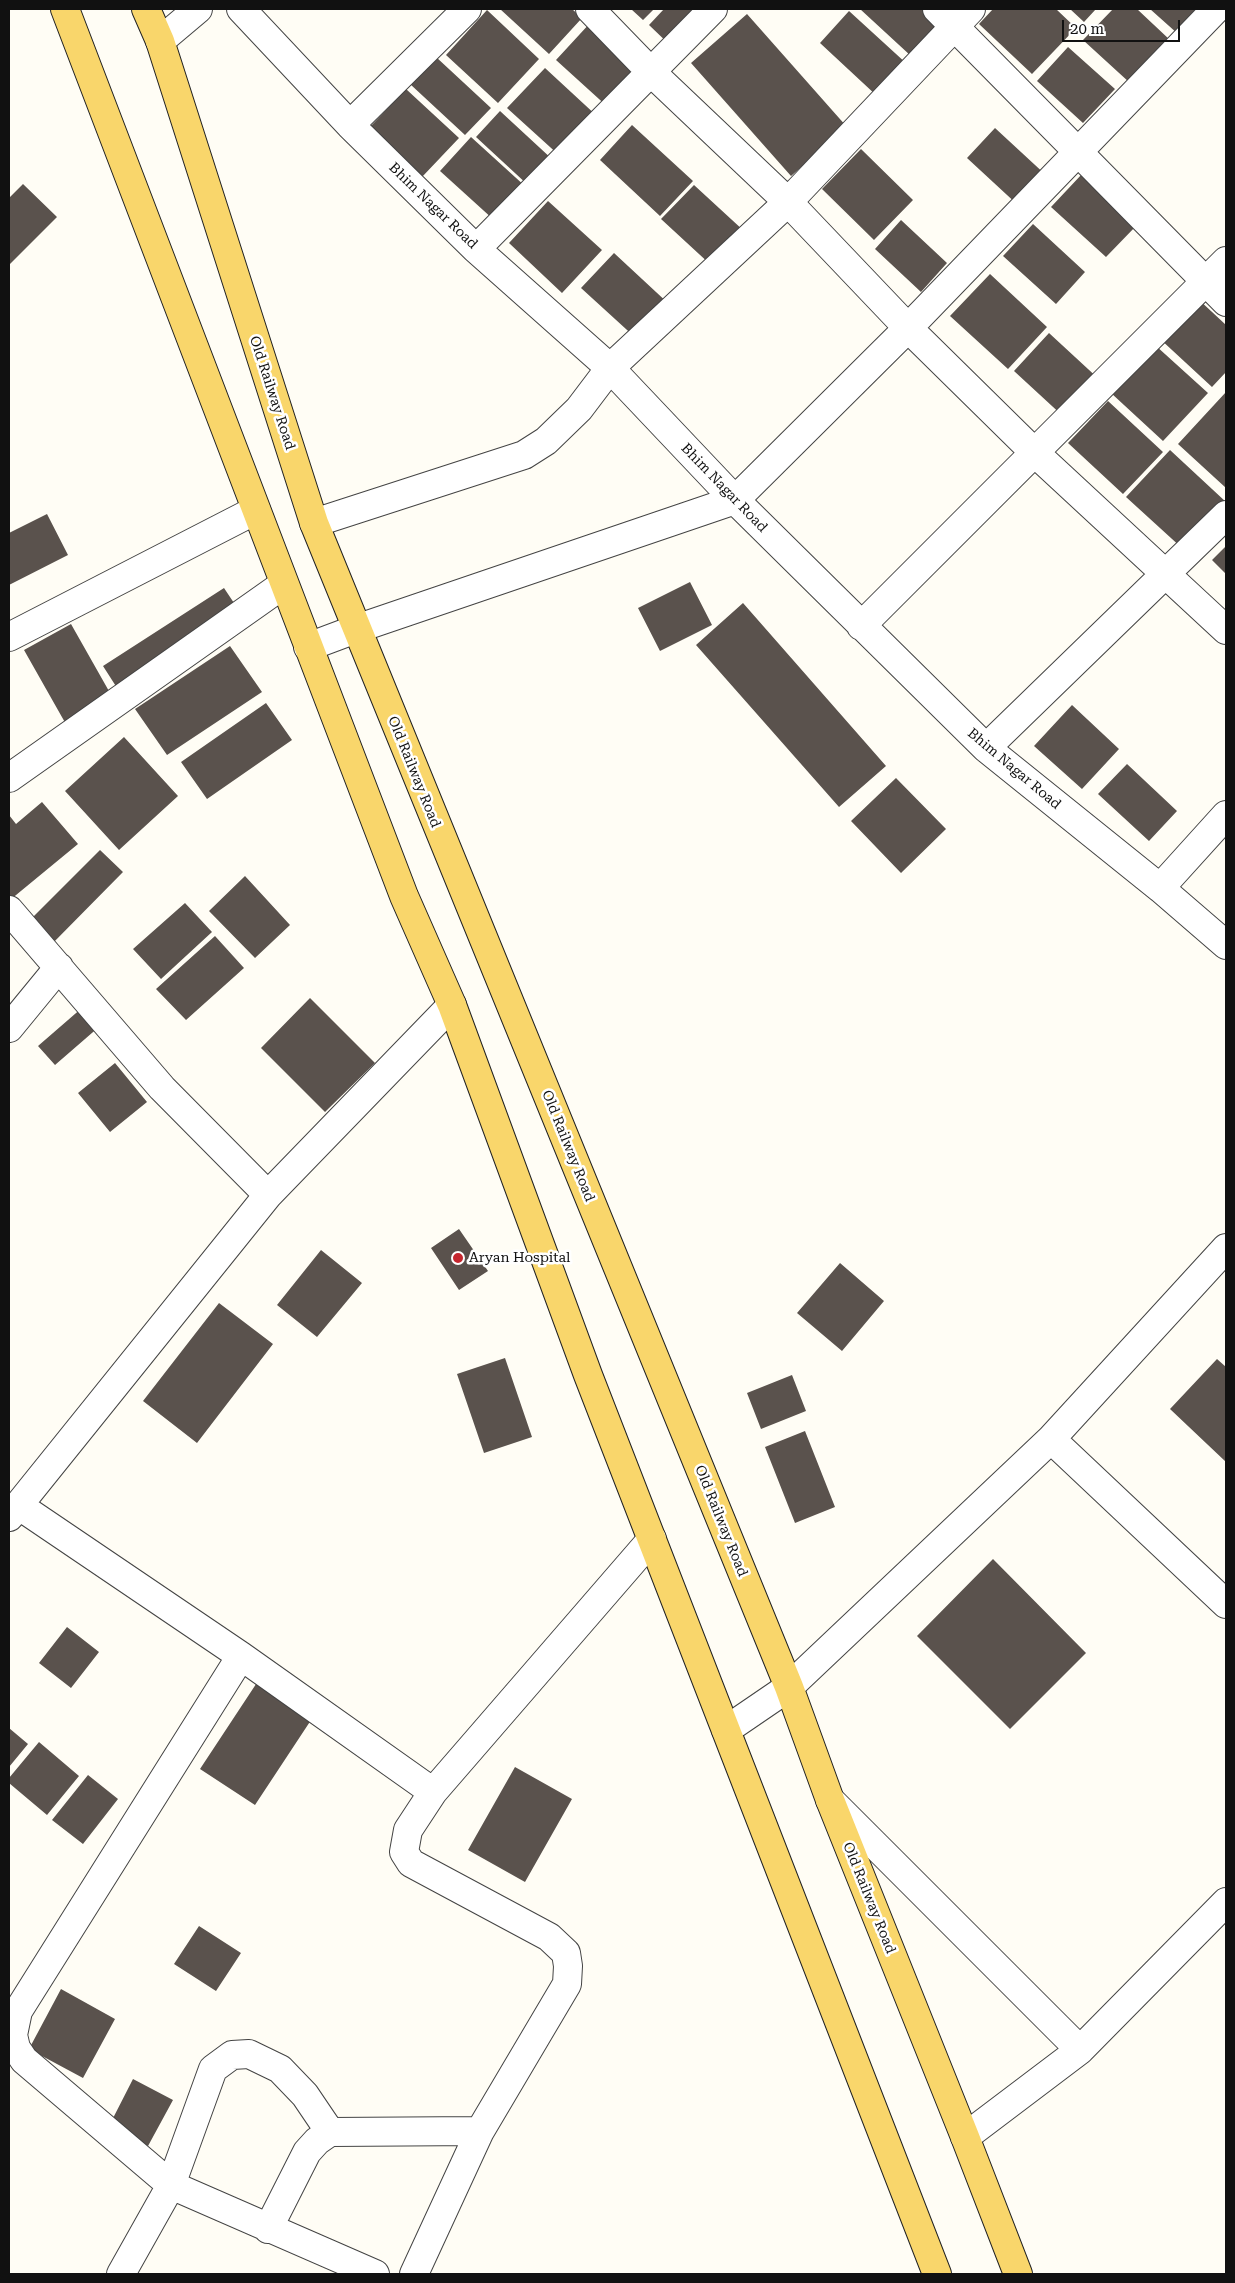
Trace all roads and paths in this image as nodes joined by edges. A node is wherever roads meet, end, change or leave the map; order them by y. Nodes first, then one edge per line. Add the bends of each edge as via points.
1 (65, 9) edge
2 (146, 9) edge
3 (198, 9) edge
4 (242, 9) edge
5 (467, 9) edge
6 (590, 9) edge
7 (713, 9) edge
8 (1216, 9) edge
9 (954, 15) edge
10 (160, 41) junction
11 (651, 72) junction
12 (350, 125) junction
13 (1079, 150) junction
14 (788, 202) junction
15 (476, 249) junction
16 (1226, 261) edge
17 (1206, 282) junction
18 (1226, 302) edge
19 (908, 328) junction
20 (610, 368) junction
21 (1034, 452) junction
22 (735, 500) junction
23 (256, 510) junction
24 (1226, 515) edge
25 (314, 523) junction
26 (1166, 574) junction
27 (284, 584) junction
28 (861, 626) junction
29 (356, 628) junction
30 (1226, 630) edge
31 (9, 638) edge
32 (308, 646) junction
33 (986, 748) junction
34 (9, 778) edge
35 (1226, 815) edge
36 (1160, 888) junction
37 (9, 910) edge
38 (1226, 945) edge
39 (58, 967) junction
40 (452, 1005) junction
41 (9, 1028) edge
42 (268, 1195) junction
43 (1226, 1248) edge
44 (1051, 1439) junction
45 (13, 1511) edge
46 (652, 1538) junction
47 (1226, 1604) edge
48 (241, 1656) junction
49 (789, 1687) junction
50 (726, 1730) junction
51 (433, 1792) junction
52 (830, 1800) junction
53 (1226, 1902) edge
54 (1080, 2050) junction
55 (480, 2131) junction
56 (330, 2132) junction
57 (965, 2137) junction
58 (171, 2184) junction
59 (268, 2228) junction
60 (121, 2274) edge
61 (375, 2274) edge
62 (414, 2274) edge
63 (937, 2274) edge
64 (1018, 2274) edge

1 - 23 main road
2 - 10 main road, Old Railway Road
3 - 10 street
4 - 12 street, Bhim Nagar Road
5 - 12 street
6 - 11 street
7 - 11 street
8 - 13 street
9 - 13 street
9 - 14 street
10 - 25 main road, Old Railway Road
11 - 14 street
11 - 15 street
12 - 15 street, Bhim Nagar Road
13 - 17 street
13 - 19 street
14 - 19 street
14 - 20 street
15 - 20 street, Bhim Nagar Road
16 - 17 street
17 - 18 street
17 - 21 street
19 - 21 street
19 - 22 street
20 - 22 street, Bhim Nagar Road
20 - 25 street via 579,409 546,441 524,454
21 - 26 street
21 - 28 street
22 - 28 street, Bhim Nagar Road
22 - 29 street
23 - 27 main road
23 - 31 street
24 - 26 street
25 - 29 main road, Old Railway Road
26 - 30 street
26 - 33 street
27 - 32 main road
27 - 34 street
28 - 33 street, Bhim Nagar Road
29 - 32 street
29 - 49 main road, Old Railway Road
32 - 40 main road via 404,896
33 - 36 street, Bhim Nagar Road
35 - 36 street
36 - 38 street, Bhim Nagar Road
37 - 39 street
39 - 41 street
39 - 42 street via 162,1088
40 - 42 street
40 - 46 main road via 588,1375
42 - 45 street
43 - 44 street
44 - 47 street
44 - 49 street
45 - 48 street
46 - 50 main road
46 - 51 street
48 - 51 street
48 - 58 street via 18,2011 13,2035 24,2060
49 - 50 street
49 - 52 main road, Old Railway Road
50 - 63 main road
51 - 55 street via 408,1830 404,1852 411,1863 549,1937 566,1953 568,1966 567,1984
52 - 54 street
52 - 57 main road, Old Railway Road
53 - 54 street
54 - 57 street
55 - 56 street
55 - 62 street
56 - 58 street via 305,2095 280,2069 249,2054 232,2055 214,2070
56 - 59 street via 307,2152
57 - 64 main road, Old Railway Road
58 - 59 street
58 - 60 street
59 - 61 street

